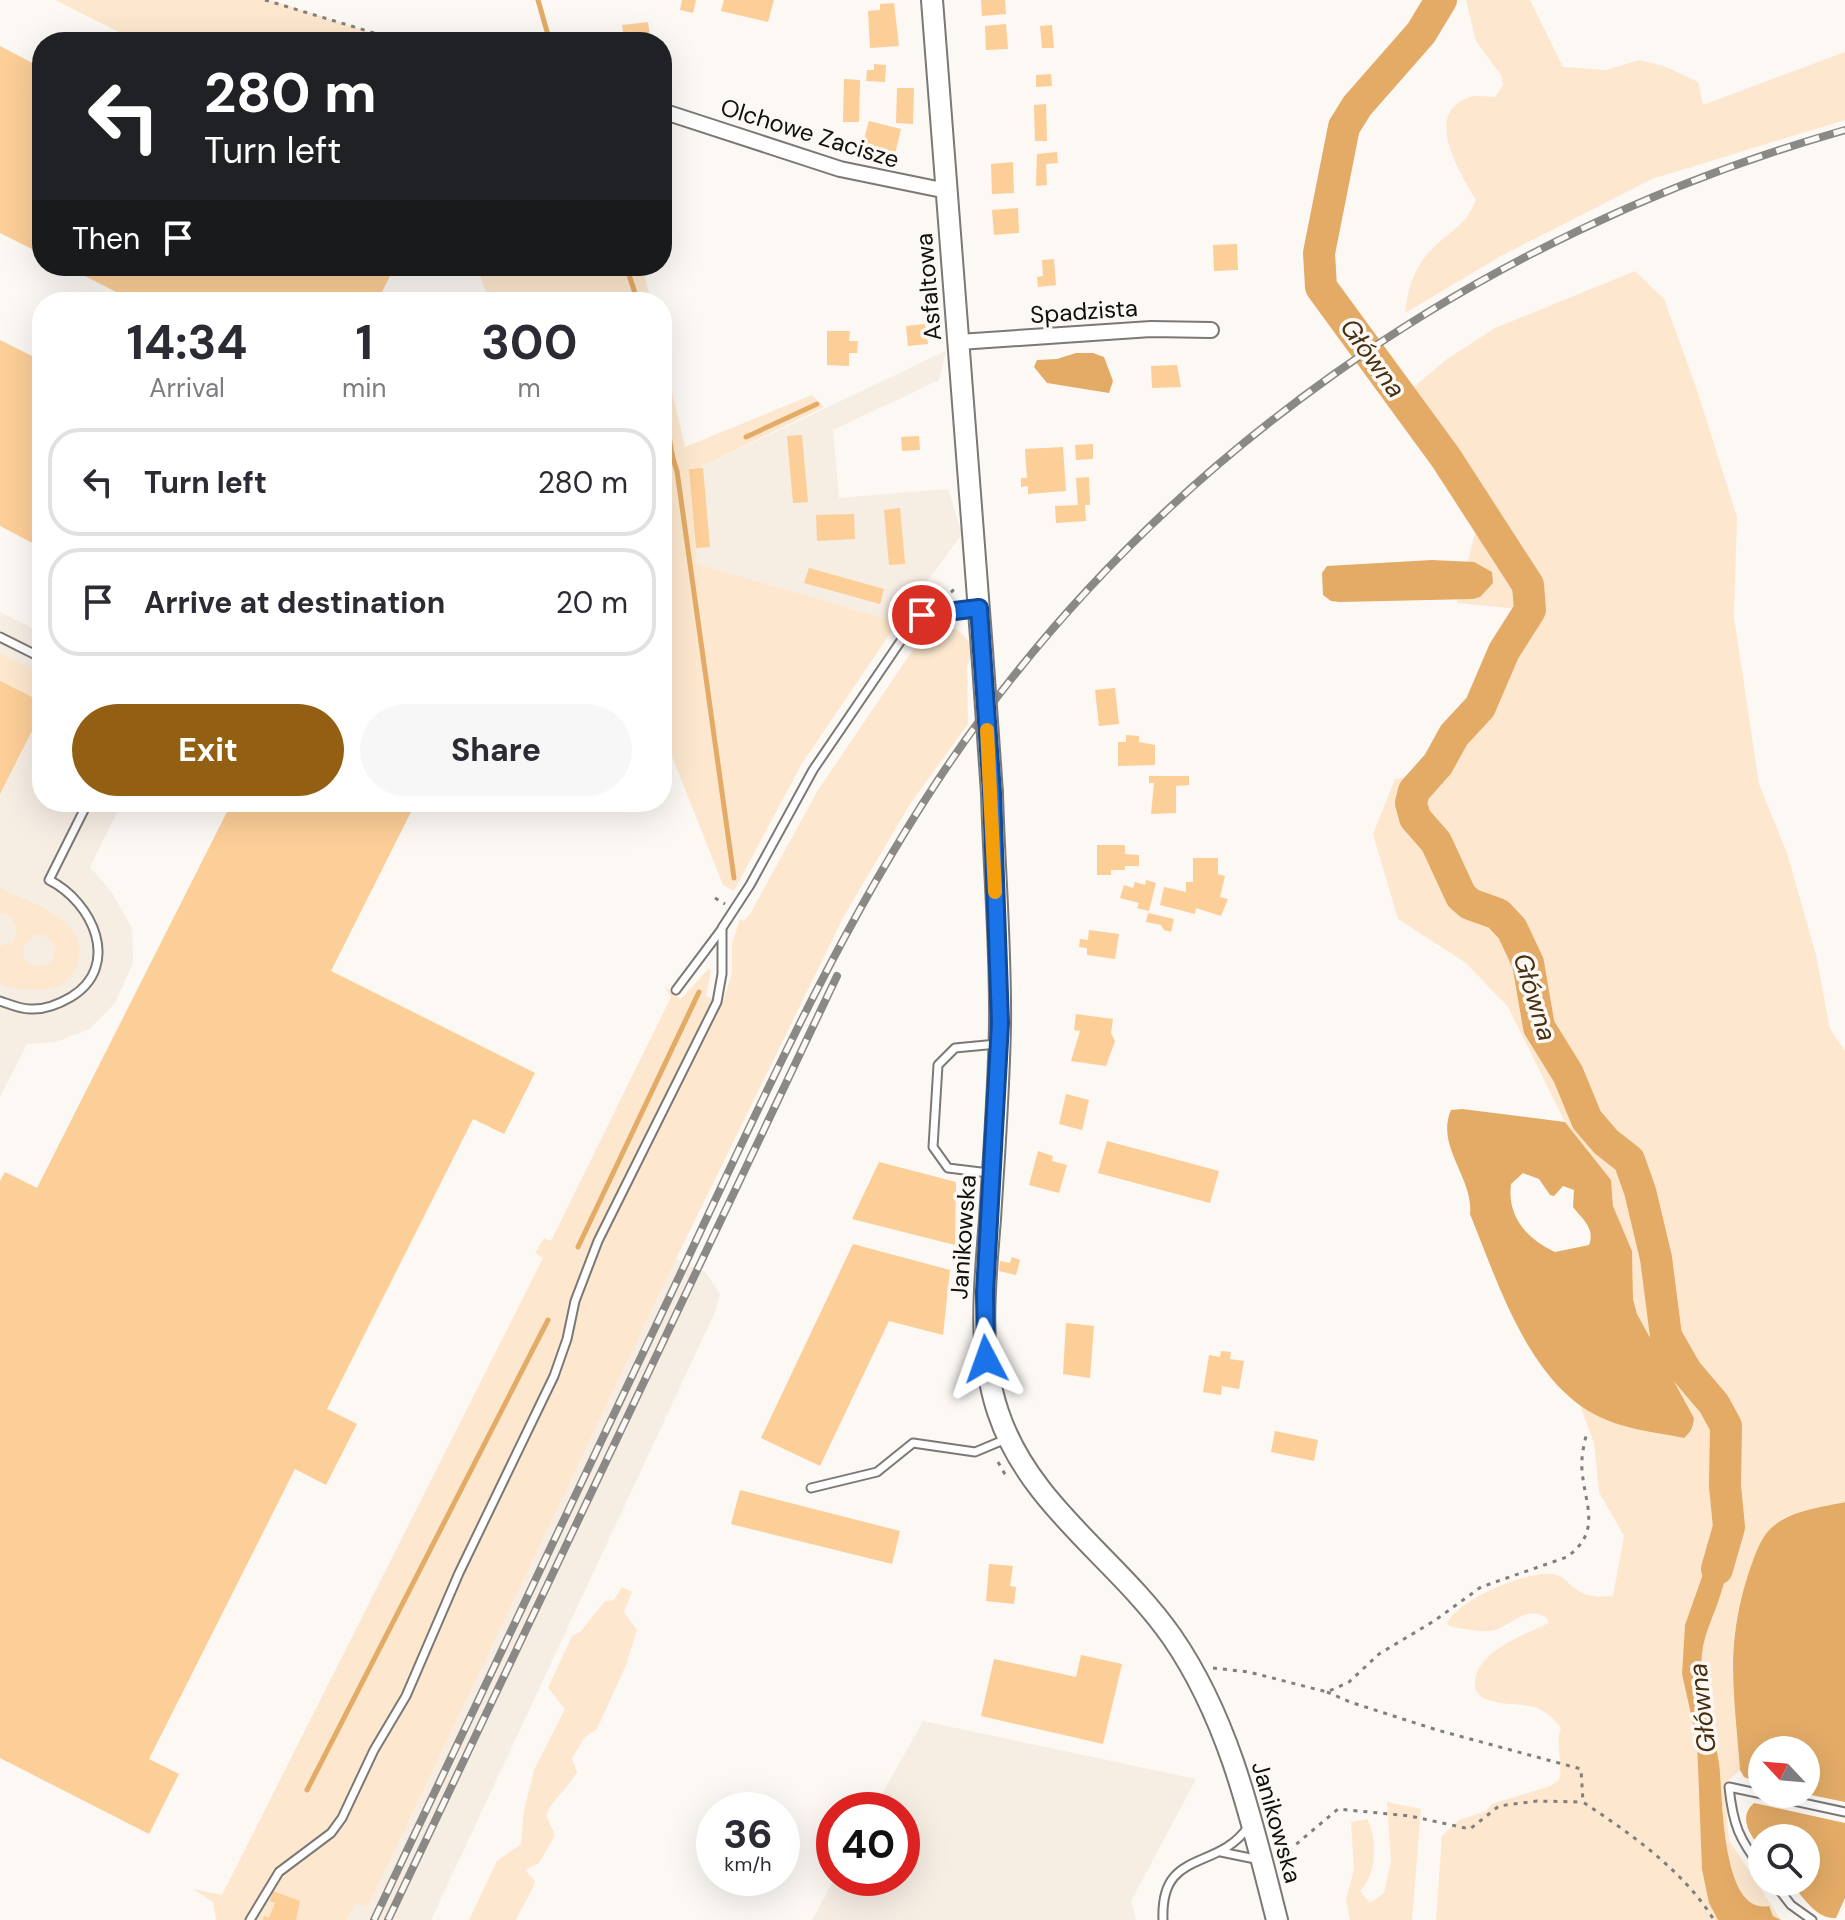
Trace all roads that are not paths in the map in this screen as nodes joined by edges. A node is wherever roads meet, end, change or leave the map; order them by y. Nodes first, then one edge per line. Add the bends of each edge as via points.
1 (932, 0) edge
2 (672, 114) edge
3 (947, 191) junction
4 (1211, 330) dead end
5 (959, 342) junction
6 (976, 569) joint
7 (979, 608) junction
8 (0, 637) edge
9 (32, 653) edge
10 (83, 812) edge
11 (722, 928) junction
12 (676, 990) dead end
13 (0, 1001) edge
14 (999, 1044) junction
15 (993, 1173) junction
16 (999, 1443) junction
17 (811, 1488) dead end
18 (1845, 1812) edge
19 (1251, 1822) junction
20 (1748, 1851) edge
21 (1220, 1852) junction
22 (1262, 1861) junction
23 (1784, 1896) edge
24 (250, 1920) edge
25 (1163, 1920) edge
26 (1277, 1920) edge
27 (1812, 1920) edge

1 - 3 street, Asfaltowa
2 - 3 street, Olchowe Zacisze via 840,169
3 - 5 street, Asfaltowa
4 - 5 street, Spadzista
5 - 6 street, Asfaltowa
6 - 7 street, Janikowska
7 - 11 lane via 930,613 913,623 813,770
7 - 14 street, Janikowska, bridge via 992,793
8 - 9 lane
10 - 13 lane via 49,880 81,904 95,927 98,960 83,990 58,1004 30,1009
11 - 12 lane
11 - 24 lane via 717,1002 598,1241 554,1376 459,1573 417,1675 342,1818 331,1833 279,1872
14 - 15 street, Janikowska
14 - 15 lane via 955,1048 938,1065 933,1147 948,1168
15 - 16 street, Janikowska via 984,1327
16 - 17 lane via 975,1452 913,1443 877,1472
16 - 19 street, Janikowska via 1171,1636 1220,1725
18 - 20 lane via 1729,1787 1732,1822
19 - 21 lane via 1238,1841
19 - 22 street, Janikowska
21 - 22 lane
21 - 25 lane via 1176,1871 1162,1897
22 - 26 street, Janikowska
23 - 27 lane

